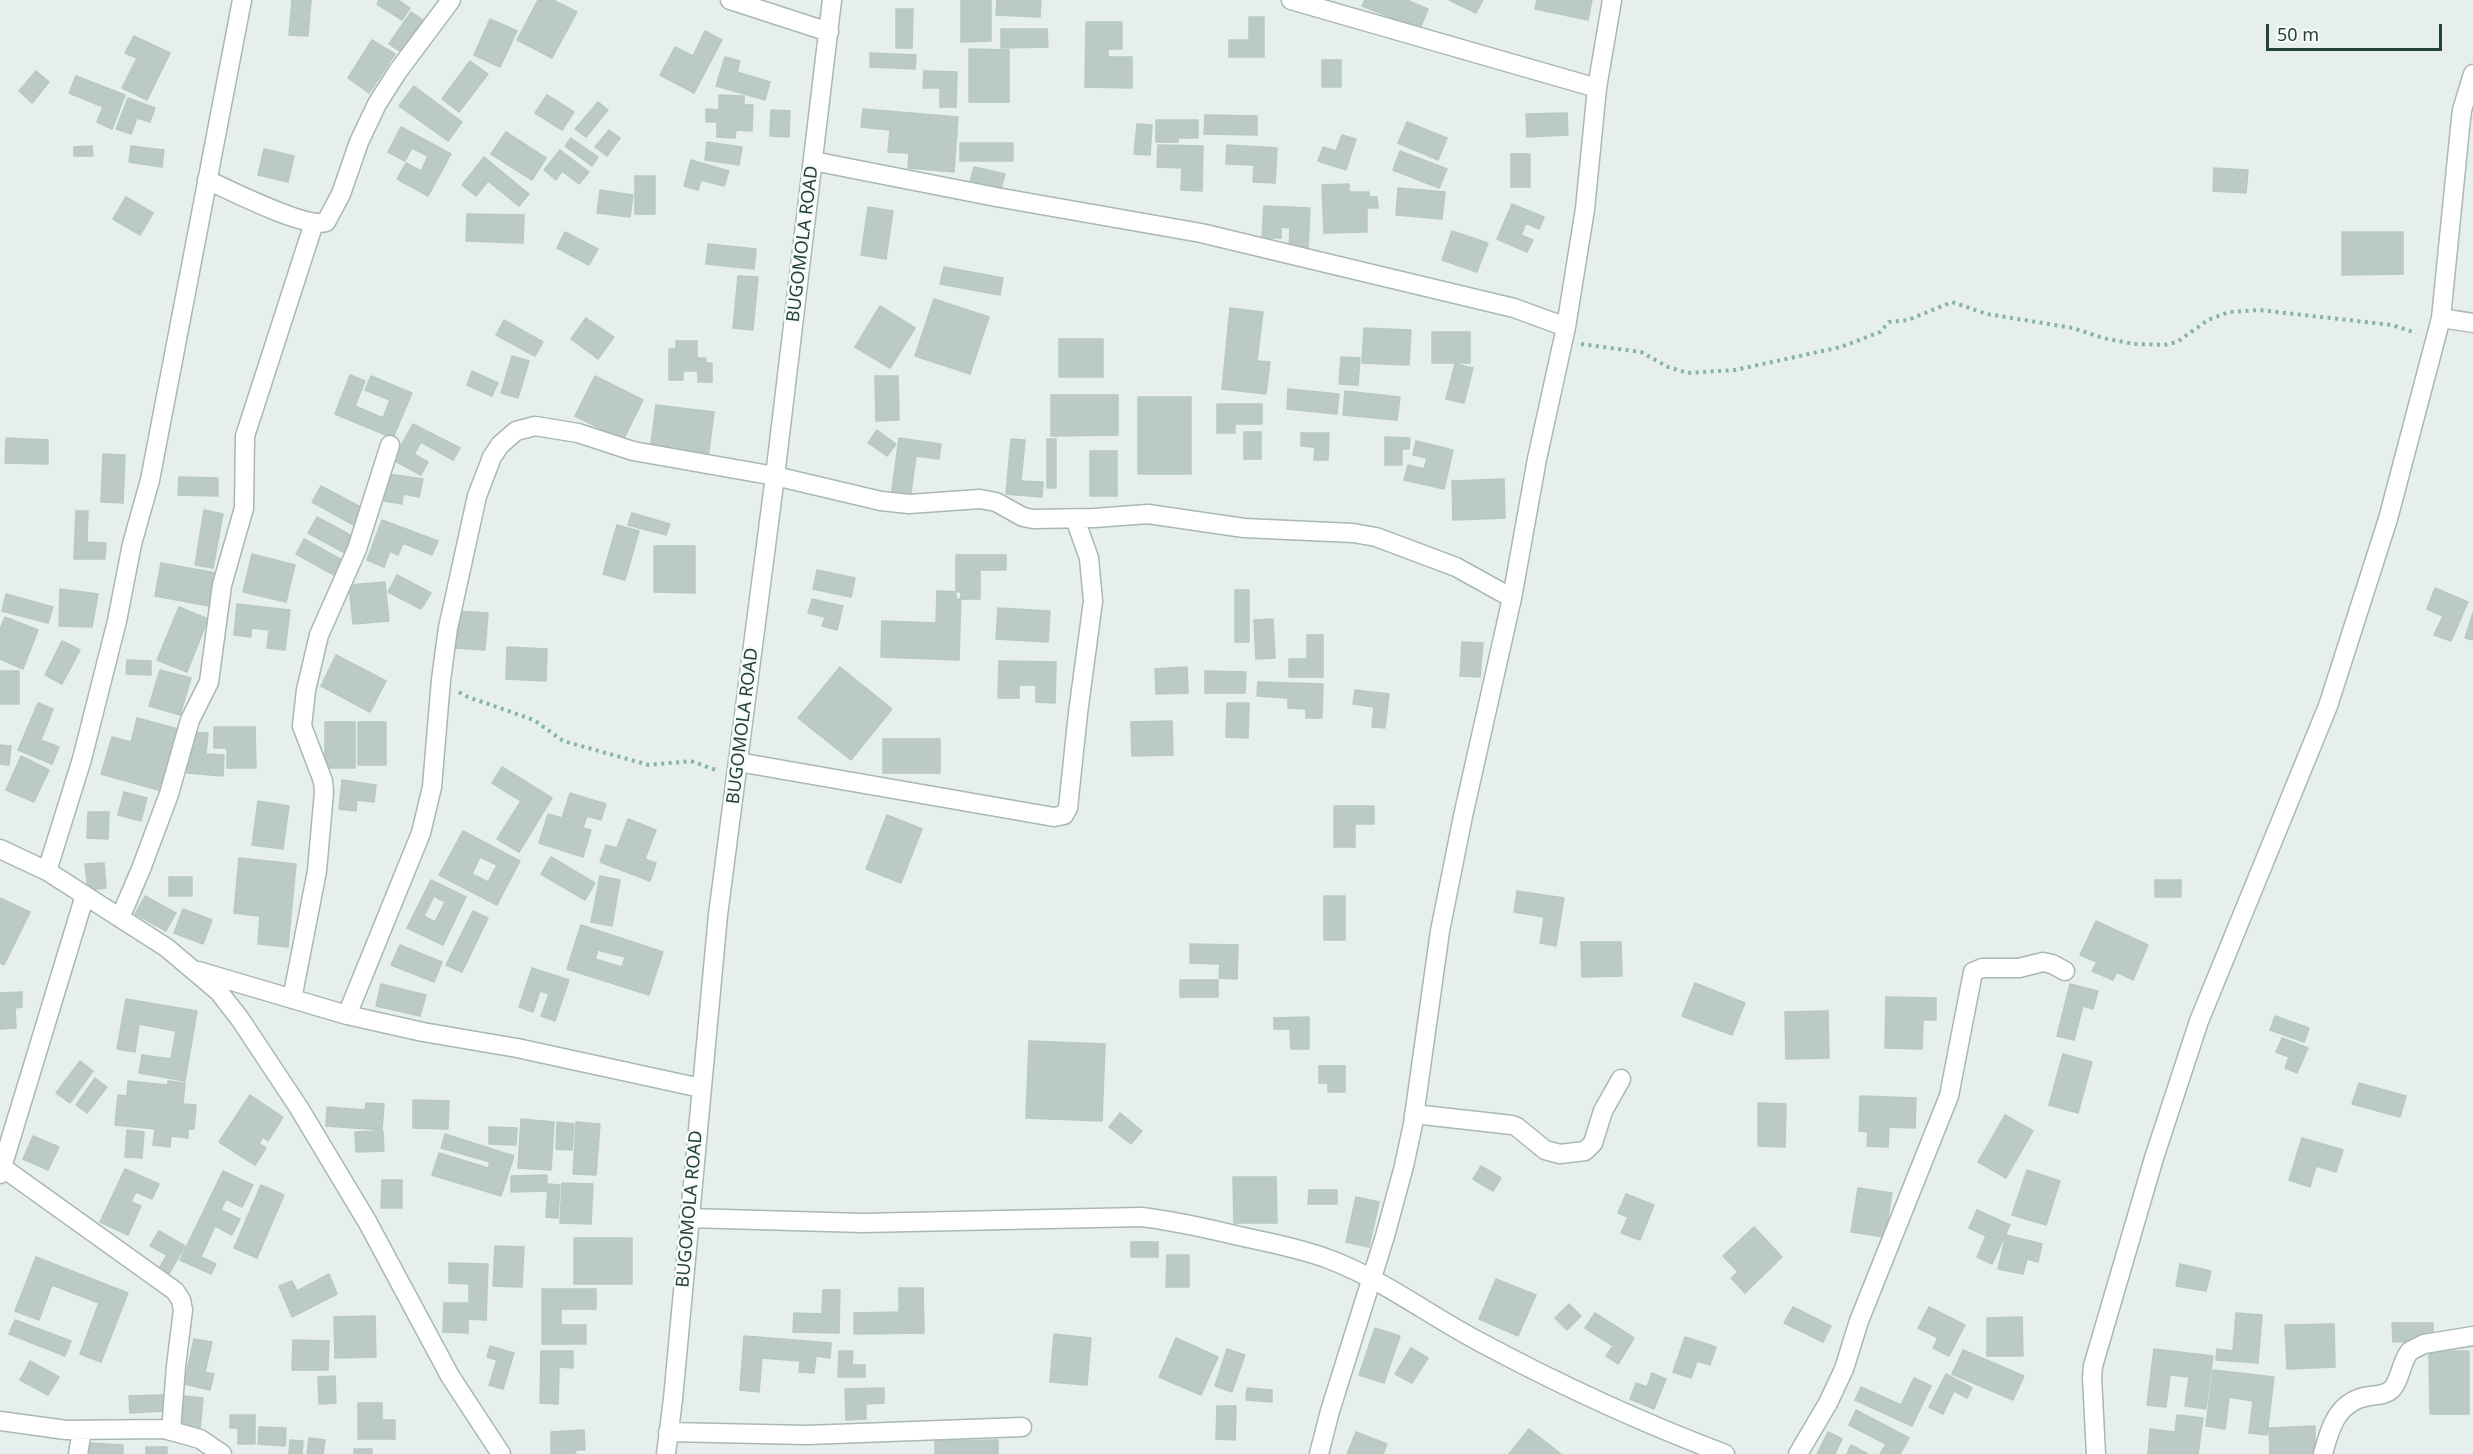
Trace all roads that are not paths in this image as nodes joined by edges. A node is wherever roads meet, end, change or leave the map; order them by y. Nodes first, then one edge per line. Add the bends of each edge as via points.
1 (242, 0) edge
2 (451, 0) edge
3 (730, 0) edge
4 (832, 0) edge
5 (1291, 0) edge
6 (1612, 0) edge
7 (829, 32) junction
8 (2473, 74) edge
9 (1597, 88) junction
10 (813, 161) junction
11 (207, 180) junction
12 (314, 223) junction
13 (2473, 323) edge
14 (2439, 326) junction
15 (1565, 334) junction
16 (390, 445) dead end
17 (775, 476) junction
18 (1075, 519) junction
19 (1512, 598) junction
20 (737, 770) junction
21 (0, 849) edge
22 (47, 871) junction
23 (85, 895) junction
24 (120, 918) junction
25 (192, 969) junction
26 (2065, 972) dead end
27 (292, 999) junction
28 (347, 1015) junction
29 (1621, 1079) dead end
30 (701, 1088) junction
31 (1414, 1114) junction
32 (1, 1170) edge
33 (689, 1218) junction
34 (1371, 1279) junction
35 (2473, 1336) edge
36 (0, 1421) edge
37 (1022, 1427) dead end
38 (82, 1430) junction
39 (171, 1431) junction
40 (668, 1432) junction
41 (78, 1454) edge
42 (222, 1454) edge
43 (501, 1454) edge
44 (666, 1454) edge
45 (1319, 1454) edge
46 (1725, 1454) edge
47 (1798, 1454) edge
48 (2096, 1454) edge
49 (2323, 1454) edge

1 - 11 street
2 - 12 street via 378,104 330,219
3 - 7 street
4 - 7 street, BUGOMOLA ROAD
5 - 9 street
6 - 9 street
7 - 10 street, BUGOMOLA ROAD
8 - 14 street via 2462,110
9 - 15 street via 1585,209
10 - 15 street via 1201,233 1514,308
10 - 17 street, BUGOMOLA ROAD
11 - 12 street
11 - 22 street via 150,480 82,759
12 - 24 street via 245,436 244,508 222,585 209,682 190,720 169,794
13 - 14 street
14 - 48 street via 2388,519 2328,706 2199,1021 2154,1158 2093,1366
15 - 19 street
16 - 27 street via 357,549 319,634 306,690 302,726 324,792 317,870
17 - 18 street via 881,501 909,504 980,499 996,502 1023,517
17 - 20 street, BUGOMOLA ROAD
17 - 28 street via 633,451 578,433 535,426 516,431 500,445 482,478 448,628 432,787 422,833
18 - 19 street via 1148,514 1244,528 1376,537 1456,567
18 - 20 street via 1089,558 1093,601 1068,808 1064,815 1054,817
19 - 31 street via 1440,931
20 - 30 street, BUGOMOLA ROAD
21 - 22 street
22 - 23 street
23 - 24 street
23 - 32 street
24 - 25 street
25 - 27 street
25 - 43 street via 219,992 240,1019 298,1108 368,1223 450,1376
26 - 47 street via 2043,962 1973,972 1949,1096 1880,1266 1844,1369
27 - 28 street
28 - 30 street
29 - 31 street via 1603,1111 1593,1143 1581,1153 1545,1150 1512,1125
30 - 33 street, BUGOMOLA ROAD
31 - 34 street via 1404,1166
32 - 39 street via 175,1291 181,1300
33 - 34 street via 863,1222 1141,1217 1278,1245 1331,1260
33 - 40 street, BUGOMOLA ROAD
34 - 45 street
34 - 46 street via 1552,1380 1662,1431
35 - 49 street via 2424,1344 2410,1351 2393,1388 2382,1395 2358,1398 2338,1413
36 - 38 street
37 - 40 street via 807,1435
38 - 39 street
38 - 41 street
39 - 42 street via 200,1439
40 - 44 street, BUGOMOLA ROAD

